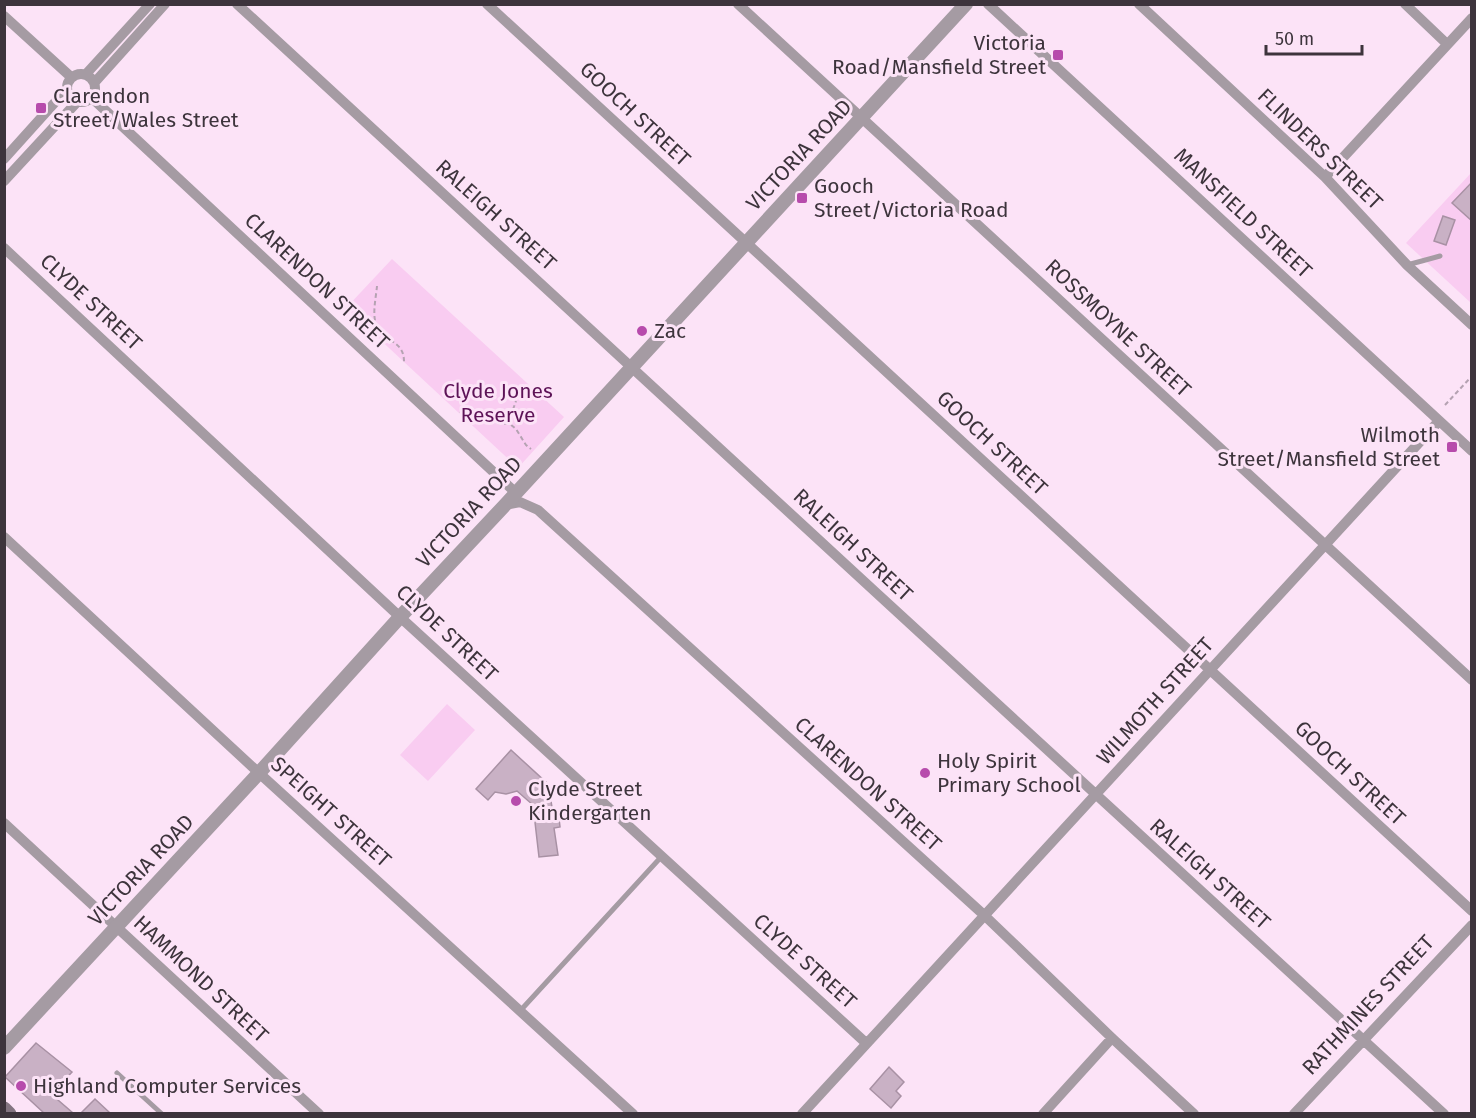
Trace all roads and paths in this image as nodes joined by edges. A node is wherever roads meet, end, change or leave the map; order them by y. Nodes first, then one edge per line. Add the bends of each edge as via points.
1 (150, 4) edge
2 (165, 4) edge
3 (237, 4) edge
4 (487, 4) edge
5 (738, 4) edge
6 (966, 4) edge
7 (988, 4) edge
8 (1138, 4) edge
9 (1405, 4) edge
10 (4, 16) edge
11 (1472, 18) edge
12 (1447, 44) junction
13 (86, 74) junction
14 (71, 77) junction
15 (95, 82) junction
16 (67, 89) junction
17 (92, 98) junction
18 (77, 102) junction
19 (861, 118) junction
20 (4, 159) edge
21 (1325, 177) junction
22 (4, 182) edge
23 (746, 243) junction
24 (4, 248) edge
25 (1440, 256) dead end
26 (1407, 265) junction
27 (377, 286) dead end
28 (1472, 326) edge
29 (404, 364) dead end
30 (633, 366) junction
31 (1472, 376) edge
32 (462, 398) dead end
33 (516, 401) dead end
34 (1445, 405) dead end
35 (465, 407) junction
36 (459, 413) dead end
37 (1439, 421) junction
38 (510, 424) junction
39 (531, 449) dead end
40 (1472, 451) edge
41 (516, 493) junction
42 (505, 505) junction
43 (4, 537) edge
44 (1325, 545) junction
45 (400, 616) junction
46 (1210, 670) junction
47 (1472, 680) edge
48 (259, 773) junction
49 (1096, 796) junction
50 (4, 823) edge
51 (662, 856) junction
52 (1472, 911) edge
53 (984, 915) junction
54 (1472, 925) edge
55 (116, 927) junction
56 (520, 1011) junction
57 (1112, 1038) junction
58 (1362, 1039) junction
59 (866, 1043) junction
60 (4, 1048) edge
61 (117, 1073) dead end
62 (4, 1109) edge
63 (9, 1113) edge
64 (162, 1113) edge
65 (319, 1113) edge
66 (633, 1113) edge
67 (802, 1113) edge
68 (1043, 1113) edge
69 (1194, 1113) edge
70 (1294, 1113) edge
71 (1444, 1113) edge

1 - 13 street
2 - 15 street
3 - 30 street, RALEIGH STREET
4 - 23 street, GOOCH STREET
5 - 19 street, ROSSMOYNE STREET
6 - 19 street, VICTORIA ROAD
7 - 37 street, MANSFIELD STREET
8 - 21 street, FLINDERS STREET
9 - 12 street
10 - 14 street
11 - 12 street
12 - 21 street
13 - 14 street
13 - 15 street
14 - 16 street
15 - 17 street
16 - 18 street
16 - 20 street
17 - 18 street
17 - 41 street, CLARENDON STREET
18 - 22 street
19 - 23 street, VICTORIA ROAD
19 - 44 street, ROSSMOYNE STREET
21 - 26 street, FLINDERS STREET
23 - 30 street, VICTORIA ROAD
23 - 46 street, GOOCH STREET
24 - 45 street, CLYDE STREET
25 - 26 lane
26 - 28 street, FLINDERS STREET
27 - 29 path via 377,328 399,345
30 - 41 street, VICTORIA ROAD
30 - 49 street, RALEIGH STREET
31 - 34 path
32 - 35 path
33 - 38 path
35 - 36 path
35 - 38 path via 495,423
37 - 40 street, MANSFIELD STREET
37 - 44 street, WILMOTH STREET
38 - 39 path
41 - 42 street, VICTORIA ROAD
42 - 45 street, VICTORIA ROAD
42 - 53 street, CLARENDON STREET via 520,502 538,510
43 - 48 street, SPEIGHT STREET
44 - 46 street, WILMOTH STREET
44 - 47 street, ROSSMOYNE STREET
45 - 48 street, VICTORIA ROAD
45 - 51 street, CLYDE STREET
46 - 49 street, WILMOTH STREET
46 - 52 street, GOOCH STREET
48 - 55 street, VICTORIA ROAD
48 - 56 street, SPEIGHT STREET
49 - 53 street, WILMOTH STREET
49 - 58 street, RALEIGH STREET
50 - 55 street, HAMMOND STREET
51 - 56 lane
51 - 59 street, CLYDE STREET
53 - 57 street, CLARENDON STREET
53 - 59 street, WILMOTH STREET
54 - 58 street, RATHMINES STREET
55 - 60 street, VICTORIA ROAD
55 - 65 street, HAMMOND STREET
56 - 66 street, SPEIGHT STREET
57 - 68 street
57 - 69 street, CLARENDON STREET
58 - 70 street, RATHMINES STREET
58 - 71 street, RALEIGH STREET
59 - 67 street, WILMOTH STREET
61 - 64 lane
62 - 63 main road

